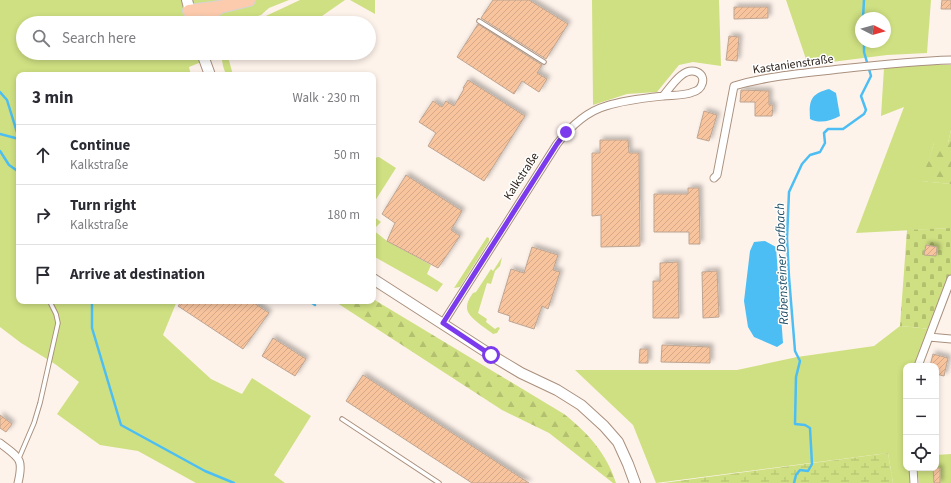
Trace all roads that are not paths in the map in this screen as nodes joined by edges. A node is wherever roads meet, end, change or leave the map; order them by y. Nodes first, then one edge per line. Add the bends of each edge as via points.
1 (249, 0) edge
2 (188, 5) edge
3 (220, 7) junction
4 (191, 16) edge
5 (210, 16) edge
6 (479, 21) dead end
7 (205, 60) edge
8 (951, 60) edge
9 (544, 62) dead end
10 (209, 72) edge
11 (663, 96) junction
12 (714, 178) dead end
13 (951, 279) edge
14 (376, 281) edge
15 (51, 304) dead end
16 (443, 323) junction
17 (929, 337) junction
18 (951, 339) edge
19 (919, 363) edge
20 (342, 419) dead end
21 (0, 444) edge
22 (19, 458) junction
23 (913, 471) edge
24 (18, 483) edge
25 (439, 483) edge
26 (635, 483) edge
27 (914, 483) edge

1 - 3 highway
2 - 3 highway
2 - 4 main road
3 - 5 highway
6 - 9 lane
7 - 10 main road
8 - 12 street, Kastanienstraße via 912,61 814,72 734,86 717,175
11 - 11 street, Kalkstraße via 694,92 701,86 701,74 687,71
11 - 16 street, Kalkstraße via 606,106 575,123 557,144
13 - 17 street
14 - 16 main road
15 - 22 lane via 58,323 56,334 38,410
16 - 26 main road via 521,373 581,405 618,442
17 - 18 street
17 - 19 street
20 - 25 lane
21 - 22 street
22 - 24 street via 21,466
23 - 27 street

